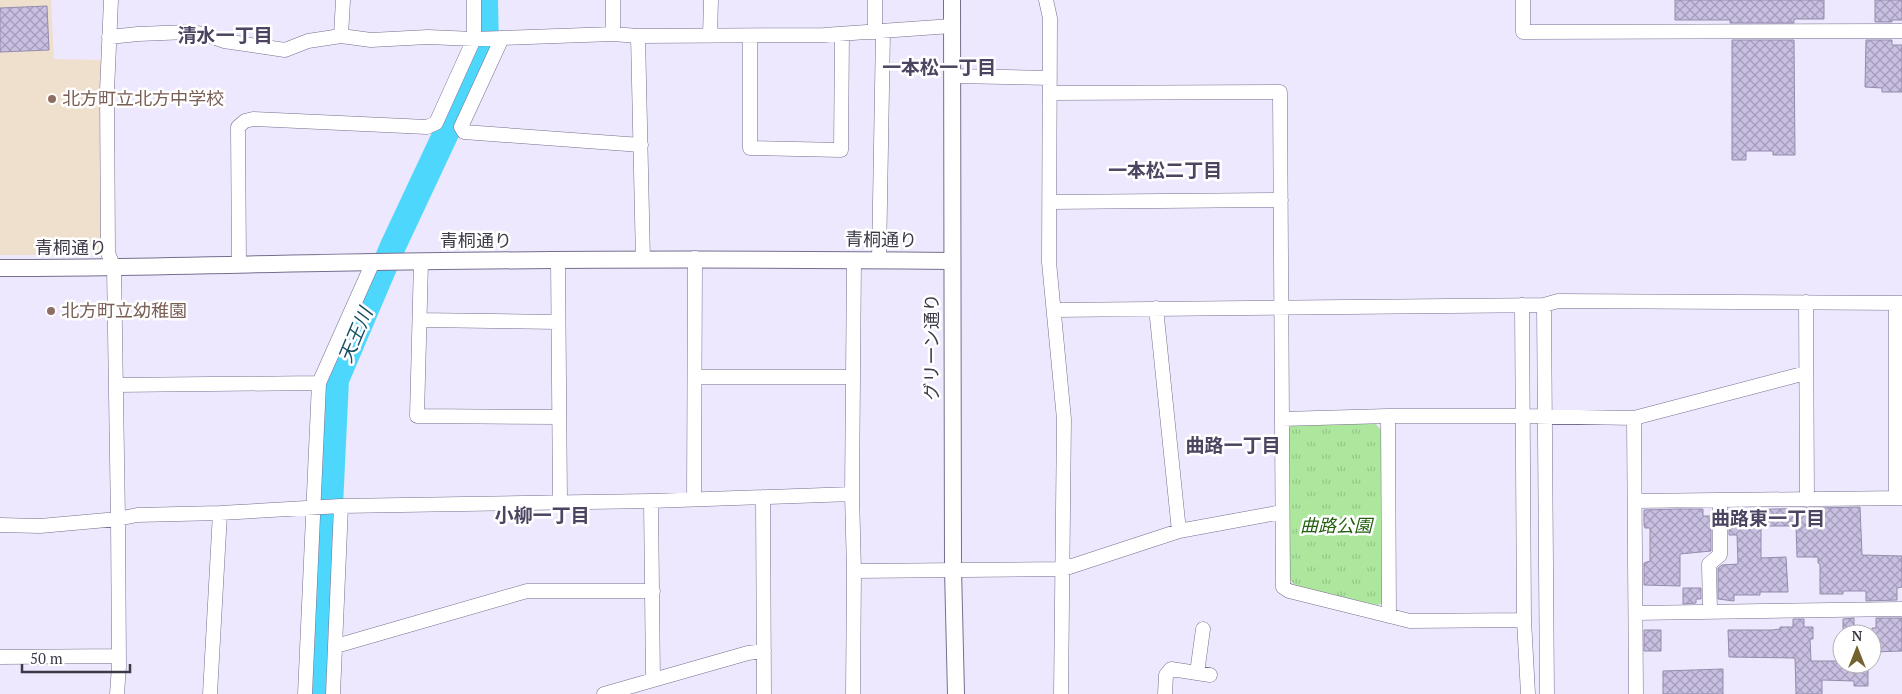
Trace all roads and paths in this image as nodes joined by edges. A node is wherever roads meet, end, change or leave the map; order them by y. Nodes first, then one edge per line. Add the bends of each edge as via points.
1 (111, 0) edge
2 (344, 0) edge
3 (474, 0) edge
4 (613, 0) edge
5 (711, 0) edge
6 (875, 0) edge
7 (952, 0) edge
8 (1046, 0) edge
9 (1523, 0) edge
10 (952, 26) junction
11 (1902, 31) edge
12 (879, 32) junction
13 (613, 34) junction
14 (842, 34) junction
15 (340, 36) junction
16 (638, 36) junction
17 (710, 36) junction
18 (750, 36) junction
19 (109, 37) junction
20 (502, 38) junction
21 (474, 39) junction
22 (952, 76) junction
23 (1050, 78) junction
24 (1050, 93) junction
25 (642, 145) junction
26 (1281, 200) junction
27 (1050, 202) junction
28 (695, 258) junction
29 (558, 260) junction
30 (643, 260) junction
31 (854, 260) junction
32 (879, 260) junction
33 (952, 261) junction
34 (373, 262) junction
35 (421, 262) junction
36 (239, 265) junction
37 (0, 268) edge
38 (114, 268) junction
39 (1806, 302) junction
40 (1899, 303) edge
41 (1522, 305) junction
42 (1544, 305) junction
43 (1281, 307) junction
44 (1156, 308) junction
45 (1054, 310) junction
46 (420, 320) junction
47 (558, 322) junction
48 (1806, 373) junction
49 (695, 377) junction
50 (853, 377) junction
51 (320, 383) junction
52 (116, 385) junction
53 (559, 416) junction
54 (1388, 416) junction
55 (1523, 416) junction
56 (1545, 416) junction
57 (1634, 418) junction
58 (1282, 419) junction
59 (852, 494) junction
60 (763, 497) junction
61 (1899, 498) edge
62 (694, 499) junction
63 (1634, 500) junction
64 (1720, 500) junction
65 (1807, 500) junction
66 (651, 501) junction
67 (560, 502) junction
68 (342, 506) junction
69 (313, 508) junction
70 (1282, 512) junction
71 (220, 513) junction
72 (118, 519) junction
73 (0, 525) edge
74 (1179, 531) junction
75 (1063, 568) junction
76 (953, 569) junction
77 (854, 571) junction
78 (653, 591) junction
79 (1902, 609) edge
80 (1710, 612) junction
81 (1636, 613) junction
82 (1389, 616) junction
83 (1524, 620) junction
84 (1203, 629) dead end
85 (336, 646) junction
86 (764, 651) junction
87 (119, 656) junction
88 (0, 657) edge
89 (653, 680) junction
90 (117, 694) edge
91 (210, 694) edge
92 (305, 694) edge
93 (333, 694) edge
94 (604, 694) edge
95 (764, 694) edge
96 (853, 694) edge
97 (956, 694) edge
98 (1061, 694) edge
99 (1164, 694) edge
100 (1528, 694) edge
101 (1548, 694) edge
102 (1636, 694) edge

1 - 19 street
2 - 15 street
3 - 21 street
4 - 13 street
5 - 17 street
6 - 12 street
7 - 10 street, グリーン通り
8 - 23 street via 1050,18
9 - 11 street via 1523,32
10 - 12 street
10 - 22 street, グリーン通り
12 - 14 street
12 - 32 street
13 - 16 street
13 - 20 street
14 - 18 street
14 - 18 street via 841,150 750,148
15 - 19 street via 308,41 285,50 188,32
15 - 21 street via 372,40
16 - 17 street
16 - 25 street
17 - 18 street
19 - 38 street via 106,91 108,253
20 - 21 street
20 - 25 street via 461,127 464,132
21 - 36 street via 436,124 427,127 252,119 238,127
22 - 23 street
22 - 33 street, グリーン通り
23 - 24 street
24 - 26 street via 1280,92
24 - 27 street
25 - 30 street
26 - 27 street
26 - 43 street
27 - 45 street via 1049,262
28 - 30 street, 青桐通り
28 - 31 street, 青桐通り
28 - 49 street
29 - 30 street, 青桐通り
29 - 35 street, 青桐通り
29 - 47 street
31 - 32 street, 青桐通り
31 - 50 street
32 - 33 street, 青桐通り
33 - 76 street, グリーン通り
34 - 35 street, 青桐通り
34 - 36 street, 青桐通り
34 - 51 street
35 - 46 street
36 - 38 street, 青桐通り
37 - 38 street, 青桐通り
38 - 52 street
39 - 40 street
39 - 42 street via 1558,301
39 - 48 street
40 - 61 street
41 - 42 street
41 - 43 street
41 - 55 street
42 - 56 street
43 - 44 street
43 - 58 street
44 - 45 street
44 - 74 street
45 - 75 street via 1064,419
46 - 47 street
46 - 53 street via 417,416
47 - 53 street
48 - 57 street
48 - 65 street
49 - 50 street
49 - 62 street
50 - 59 street
51 - 52 street
51 - 69 street
52 - 72 street
53 - 67 street
54 - 55 street
54 - 58 street
54 - 82 street
55 - 56 street
55 - 83 street
56 - 57 street
56 - 101 street
57 - 63 street
58 - 70 street
59 - 60 street
59 - 77 street
60 - 62 street
60 - 86 street
61 - 65 street
62 - 66 street
63 - 64 street
63 - 81 street
64 - 65 street
64 - 80 street via 1720,555 1710,564
66 - 67 street
66 - 78 street
67 - 68 street
68 - 69 street
68 - 85 street
69 - 71 street
69 - 92 street
70 - 74 street
70 - 82 street via 1283,587
71 - 72 street via 152,514
71 - 91 street
72 - 73 street via 40,526
72 - 87 street
74 - 75 street
75 - 76 street
75 - 98 street
76 - 77 street
76 - 97 street, グリーン通り
77 - 96 street
78 - 85 street via 527,591
78 - 89 street
79 - 80 street
80 - 81 street
81 - 102 street
82 - 83 street via 1410,621
83 - 100 street
84 - 99 street via 1204,674 1171,669 1166,675
85 - 93 street
86 - 89 street
86 - 95 street
87 - 88 street
87 - 90 street
89 - 94 street

